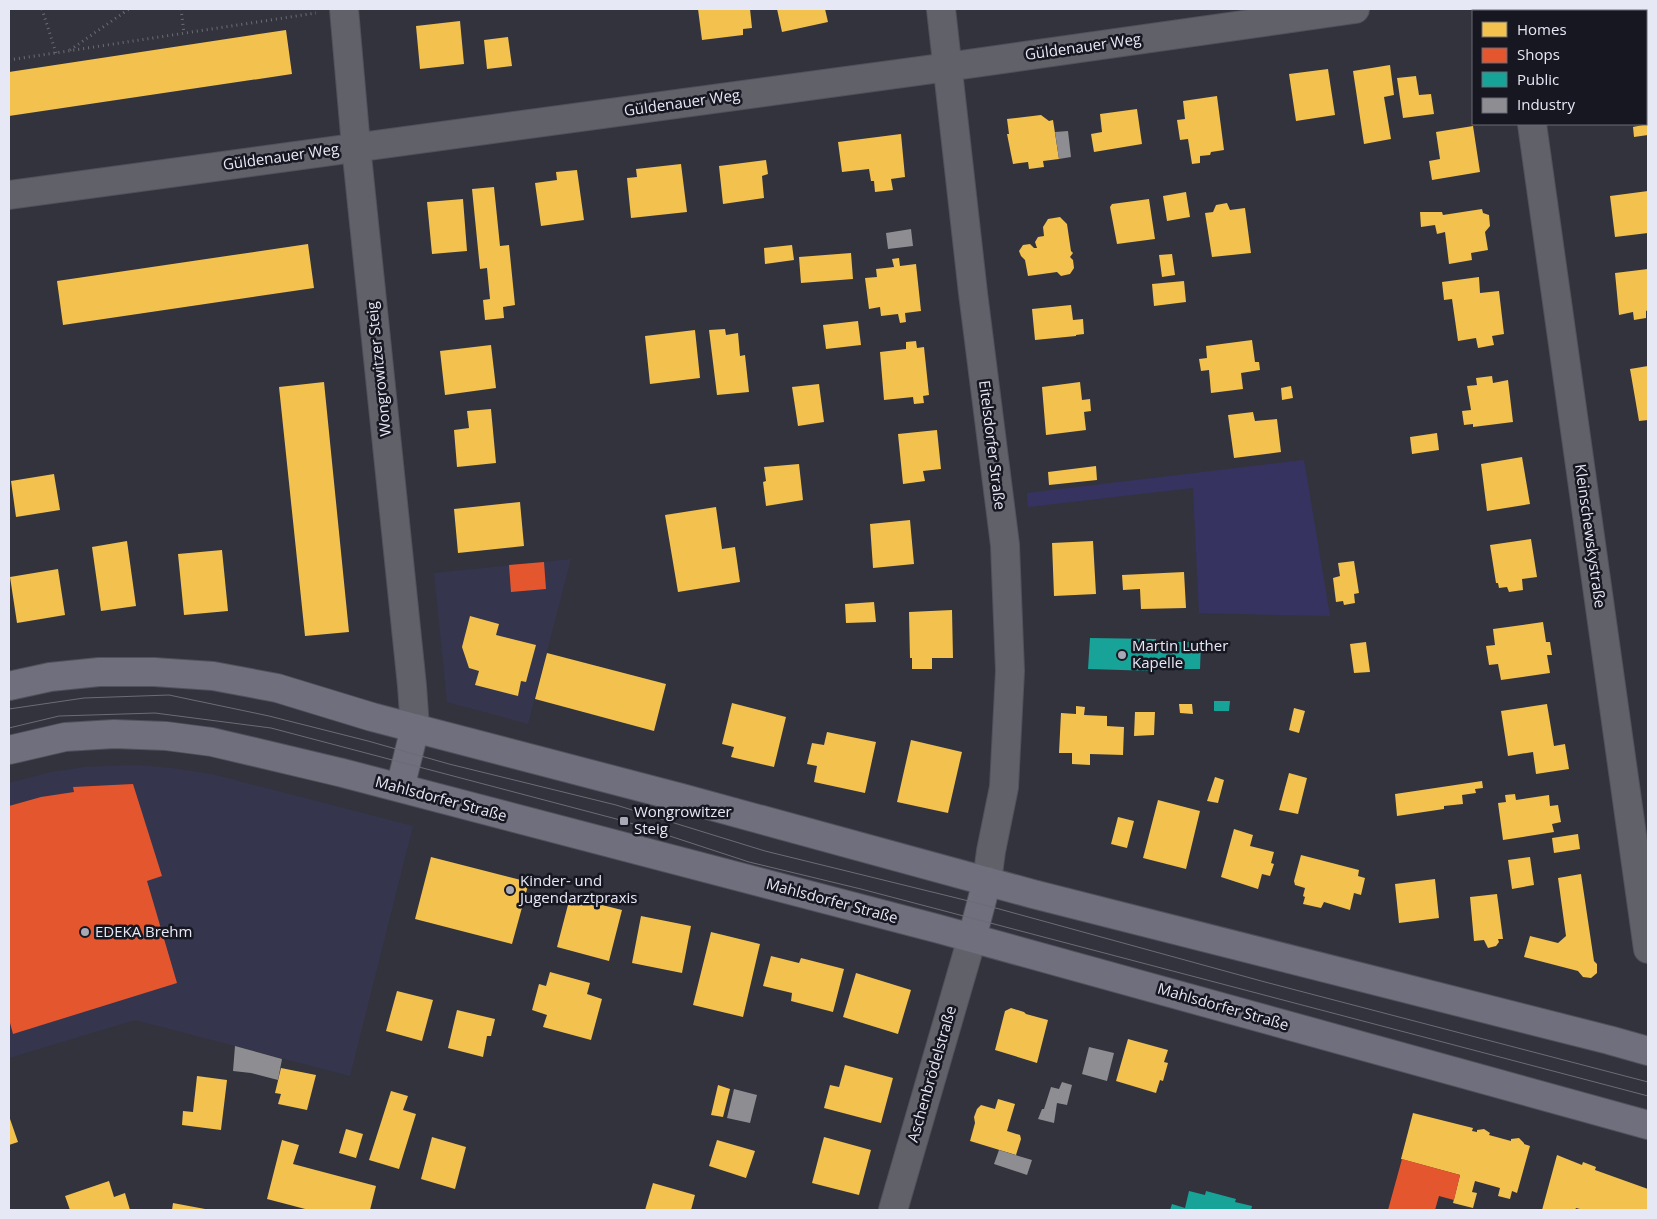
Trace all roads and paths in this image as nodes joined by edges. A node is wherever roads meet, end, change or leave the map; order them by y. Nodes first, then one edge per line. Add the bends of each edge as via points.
1 (42, 9) edge
2 (129, 9) edge
3 (180, 9) edge
4 (941, 9) edge
5 (1355, 9) edge
6 (331, 11) edge
7 (184, 34) junction
8 (68, 51) junction
9 (56, 53) junction
10 (9, 60) edge
11 (948, 66) junction
12 (1532, 125) edge
13 (356, 146) junction
14 (9, 195) edge
15 (9, 686) edge
16 (415, 728) junction
17 (9, 750) edge
18 (400, 788) junction
19 (987, 881) junction
20 (972, 938) junction
21 (1648, 949) edge
22 (1648, 1049) edge
23 (1648, 1125) edge
24 (893, 1210) edge

1 - 9 path
2 - 8 path
3 - 7 path
4 - 11 street, Eitelsdorfer Straße
5 - 11 street, Güldenauer Weg
6 - 7 path
6 - 13 street, Wongrowitzer Steig
7 - 8 path
8 - 9 path
9 - 10 path
11 - 13 street, Güldenauer Weg
11 - 19 street, Eitelsdorfer Straße via 1005,555 1010,671 1004,787
12 - 21 street, Kleinschewskystraße
13 - 14 street, Güldenauer Weg
13 - 16 street, Wongrowitzer Steig
15 - 16 main road via 50,677 99,672 213,676 277,688
16 - 18 main road
16 - 19 main road
17 - 18 main road, Mahlsdorfer Straße via 65,737 114,734 166,736 212,742
18 - 20 main road, Mahlsdorfer Straße
19 - 20 main road
19 - 22 main road
20 - 23 main road, Mahlsdorfer Straße
20 - 24 street, Aschenbrödelstraße

